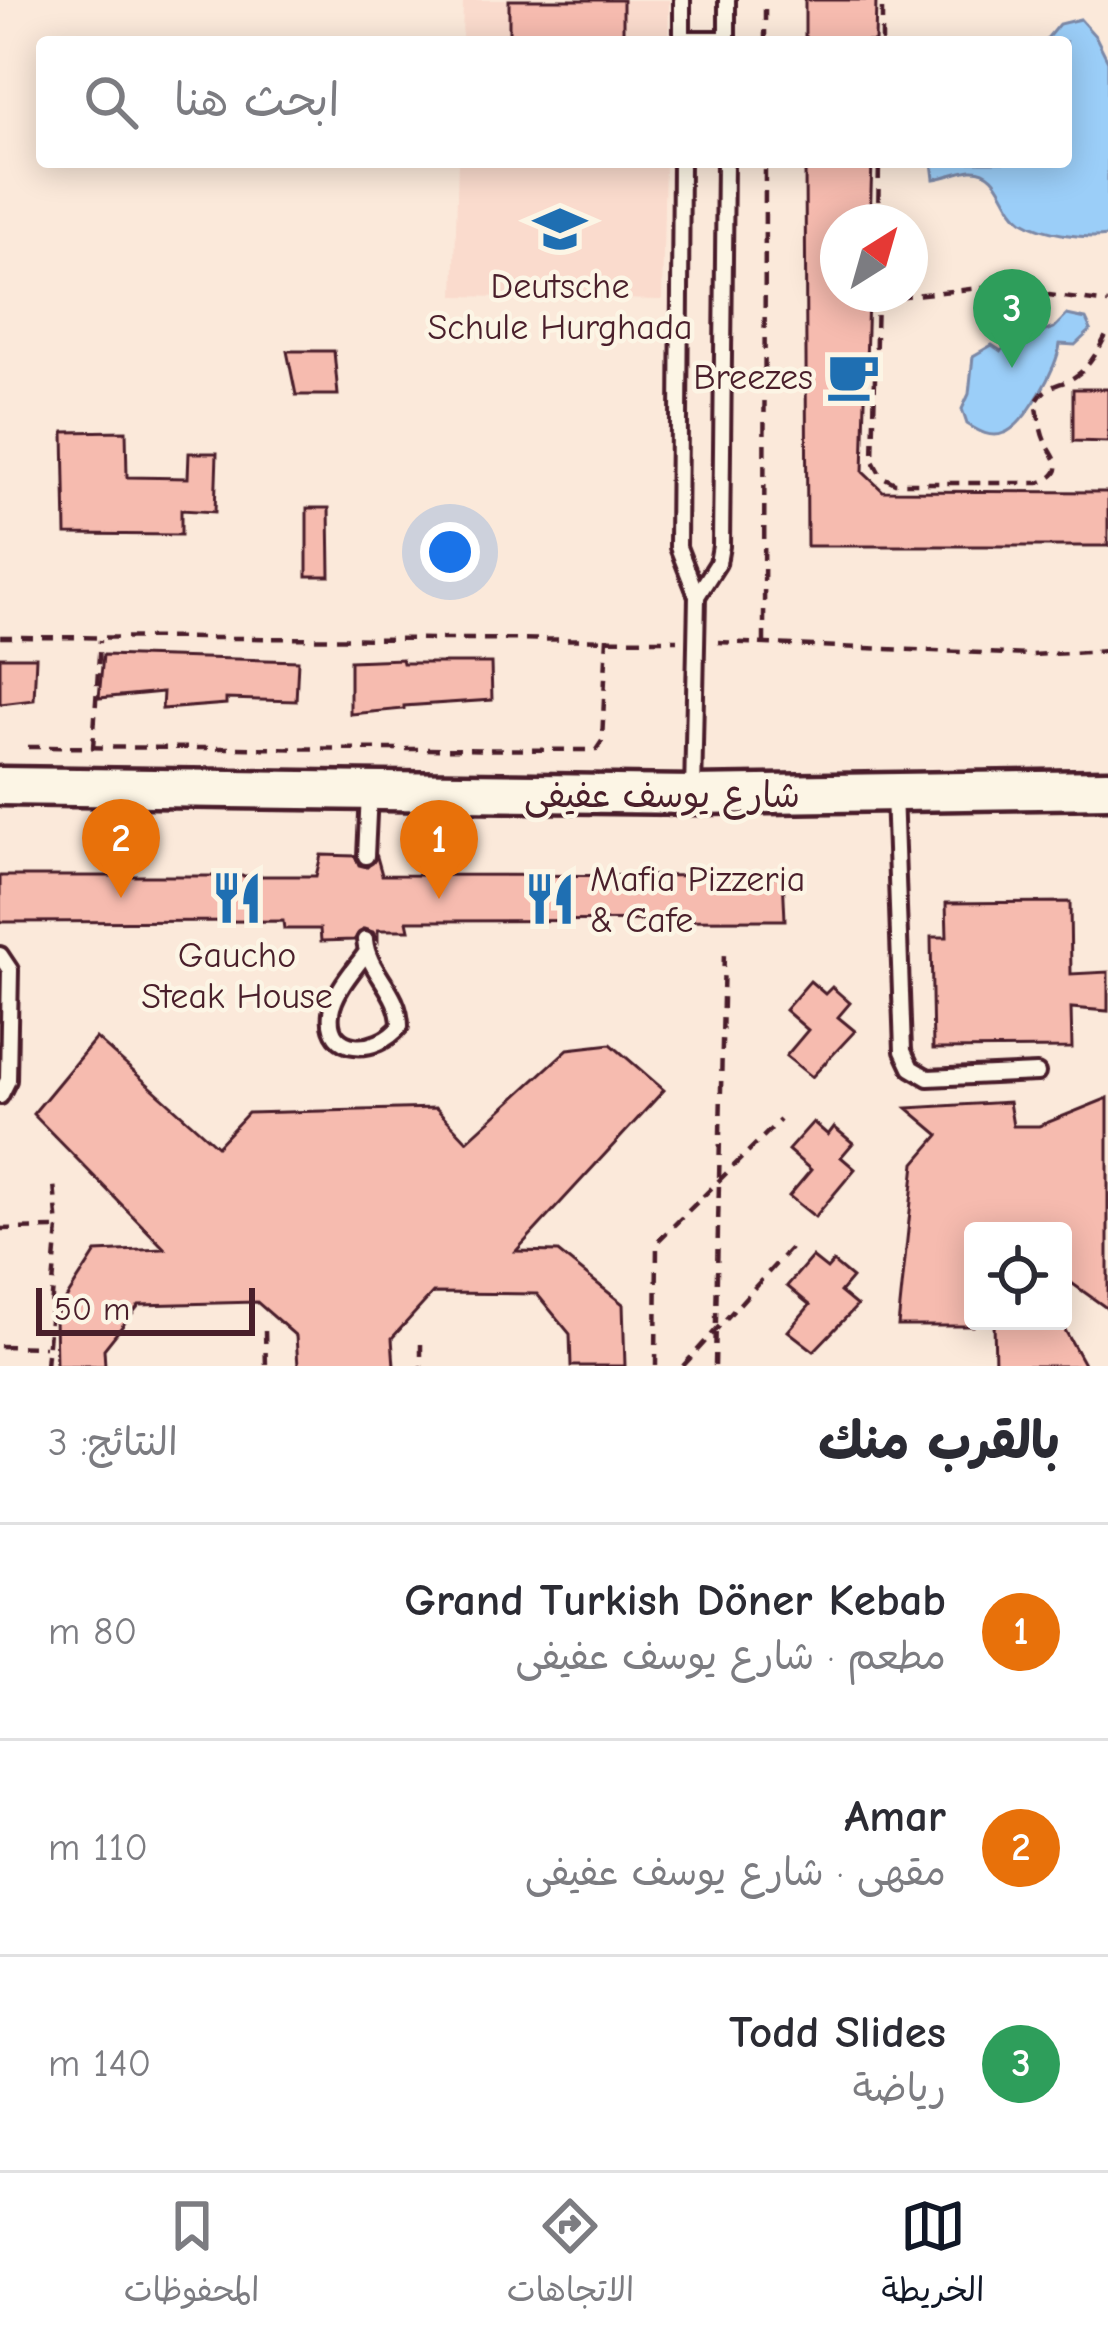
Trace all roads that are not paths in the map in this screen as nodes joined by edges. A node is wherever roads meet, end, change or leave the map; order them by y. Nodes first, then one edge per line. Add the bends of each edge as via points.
1 (682, 0) edge
2 (727, 0) edge
3 (682, 36) edge
4 (727, 36) edge
5 (681, 168) edge
6 (725, 168) edge
7 (698, 596) junction
8 (0, 787) edge
9 (1108, 789) edge
10 (893, 792) junction
11 (369, 793) junction
12 (693, 795) junction
13 (366, 856) dead end
14 (366, 947) joint
15 (0, 955) edge
16 (1037, 1073) dead end
17 (0, 1096) edge

1 - 3 lane
2 - 4 lane
5 - 7 lane via 678,547
6 - 7 lane via 721,546
7 - 12 lane
8 - 11 street, شارع يوسف عفيفى
9 - 10 street, شارع يوسف عفيفى
10 - 12 street, شارع يوسف عفيفى
10 - 16 lane via 903,1051 911,1068 928,1078
11 - 12 street, شارع يوسف عفيفى
11 - 13 lane
14 - 14 lane via 400,1010 400,1026 376,1047 360,1049 332,1029 331,1013
15 - 17 lane via 10,970 8,1080

